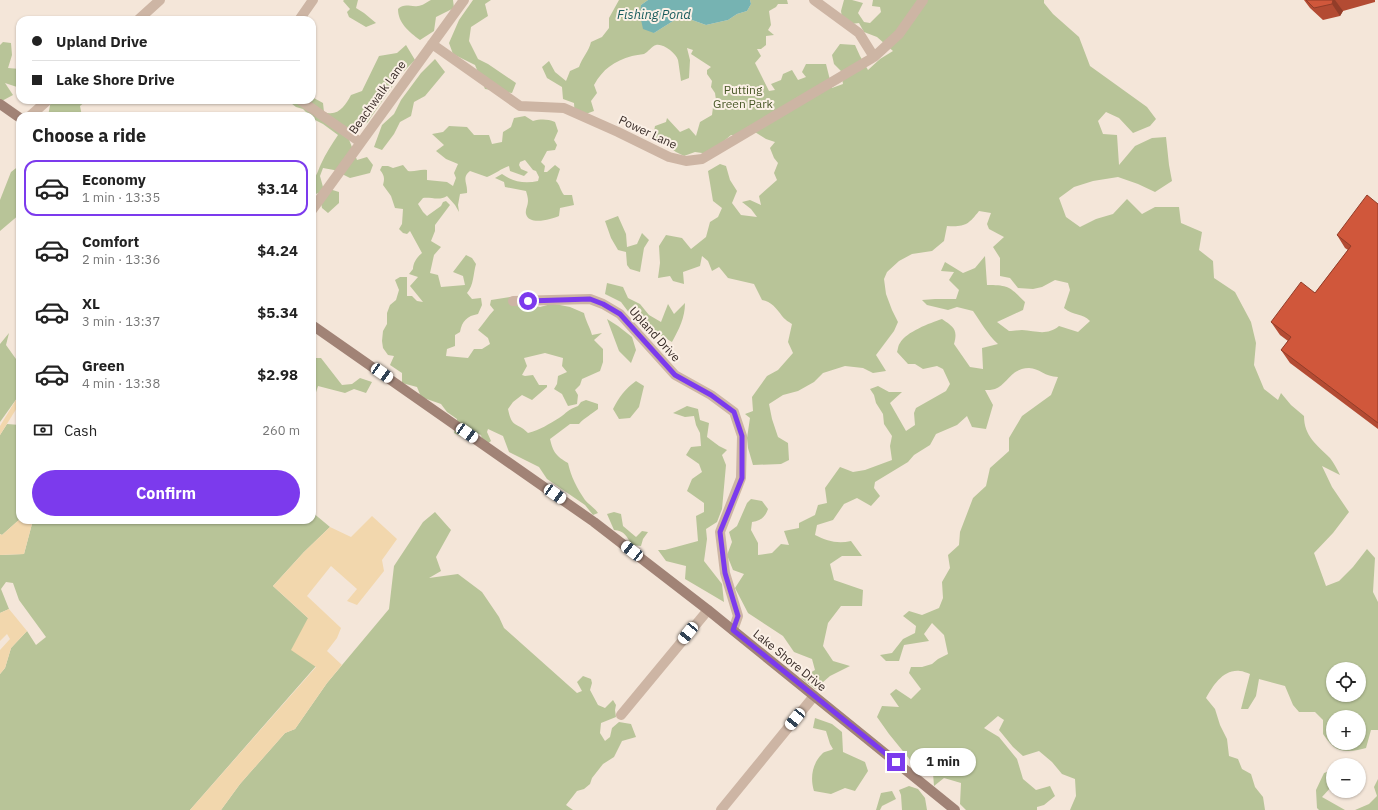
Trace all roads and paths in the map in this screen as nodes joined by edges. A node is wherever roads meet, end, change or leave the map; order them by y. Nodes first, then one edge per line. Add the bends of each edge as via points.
1 (160, 0) edge
2 (313, 0) edge
3 (464, 0) edge
4 (814, 0) edge
5 (923, 0) edge
6 (142, 16) edge
7 (302, 16) edge
8 (432, 44) junction
9 (874, 57) junction
10 (0, 104) edge
11 (44, 104) edge
12 (306, 104) edge
13 (34, 112) edge
14 (16, 115) edge
15 (360, 142) junction
16 (316, 204) edge
17 (513, 301) dead end
18 (316, 328) edge
19 (708, 610) junction
20 (733, 630) junction
21 (814, 696) junction
22 (621, 715) dead end
23 (721, 810) edge
24 (956, 810) edge

1 - 6 street
2 - 7 street
3 - 8 street, Beachwalk Lane
4 - 9 street via 860,33
5 - 9 street, Power Lane via 899,34
8 - 9 street, Power Lane via 520,106 564,108 669,157 686,161 702,158
8 - 15 street, Beachwalk Lane
10 - 14 street
11 - 13 street
12 - 15 street
15 - 16 street, Beachwalk Lane
17 - 20 street, Upland Drive via 590,299 603,304 620,314 675,375 711,395 734,412 742,436 742,478 720,532 725,573 738,616
18 - 19 street, Lake Shore Drive via 594,522
19 - 20 street, Lake Shore Drive
19 - 22 street
20 - 21 street, Lake Shore Drive
21 - 23 street
21 - 24 street, Lake Shore Drive

